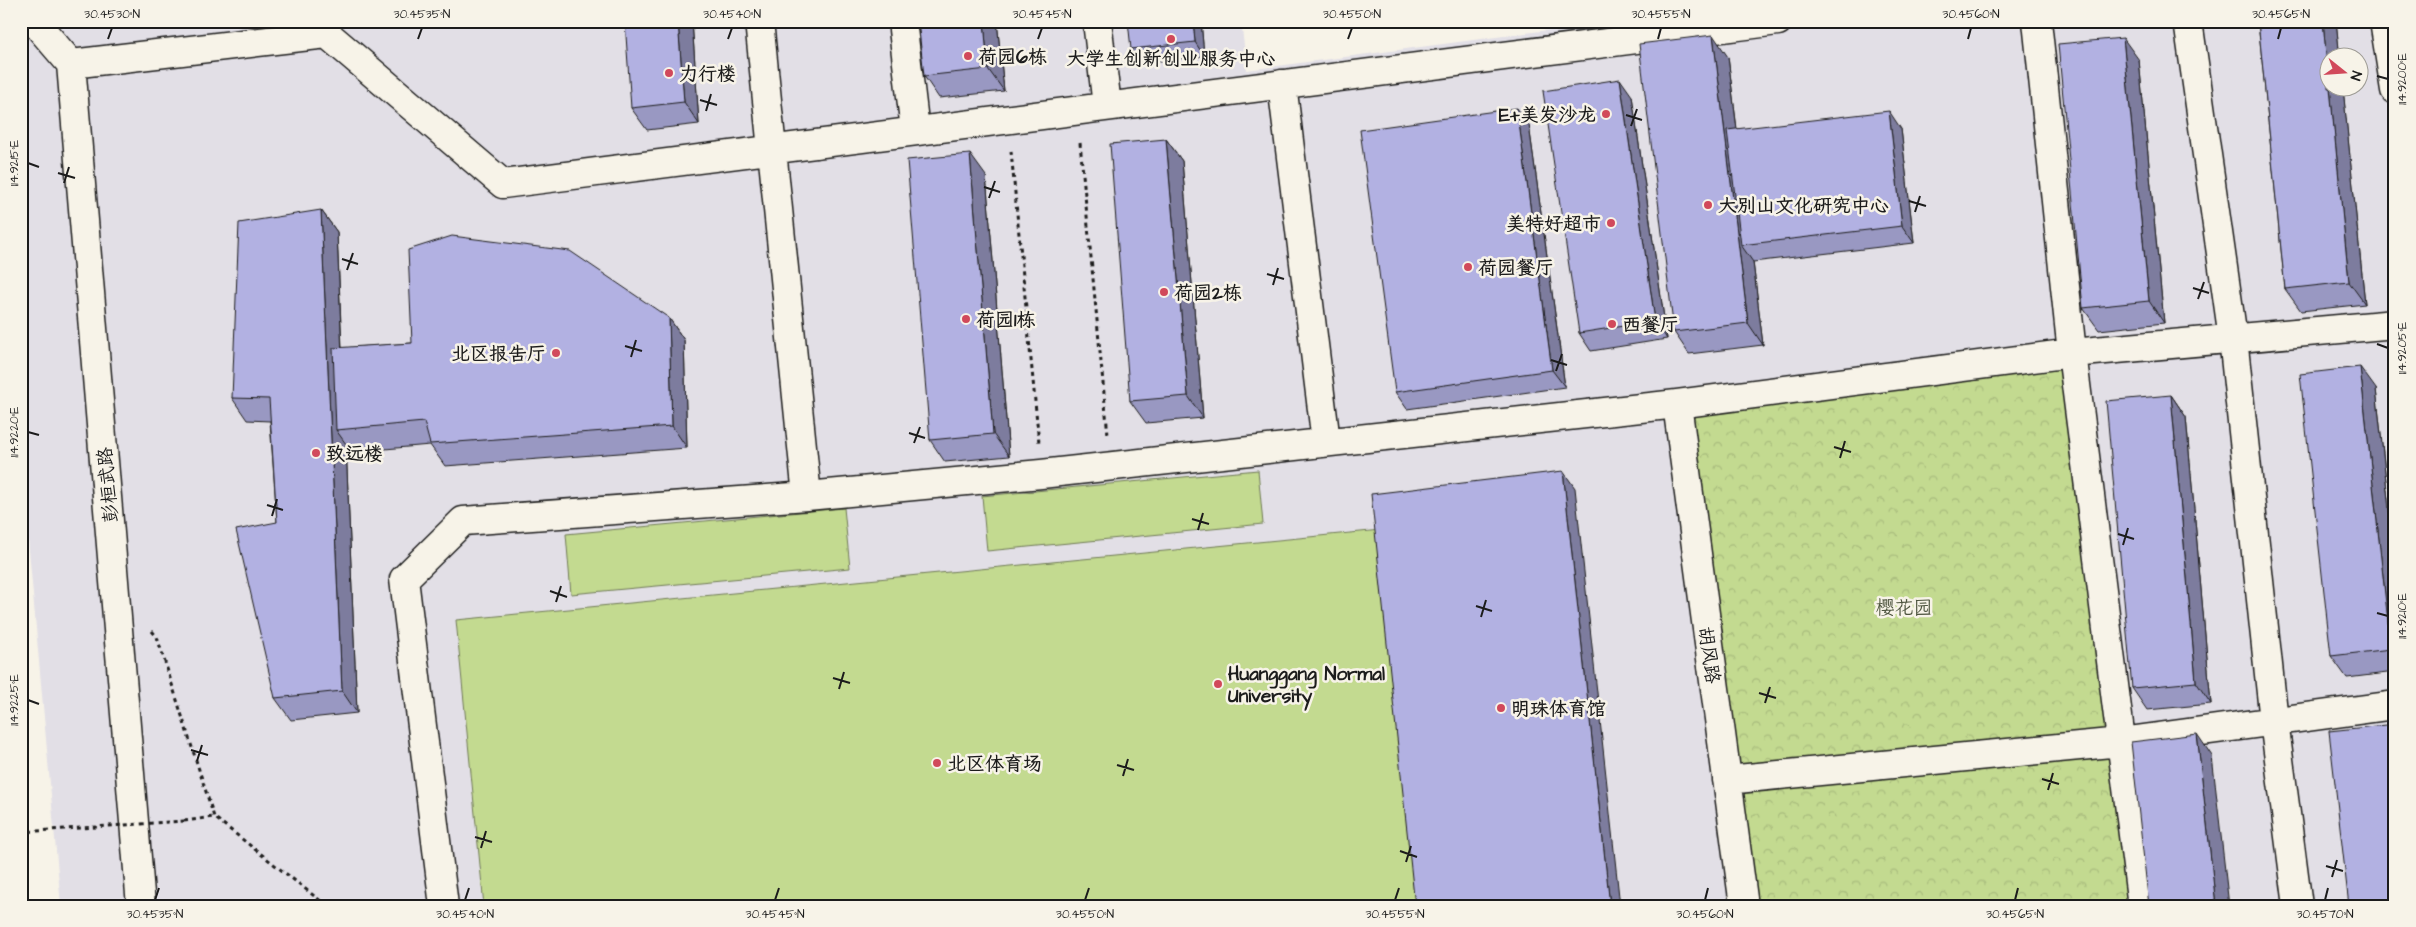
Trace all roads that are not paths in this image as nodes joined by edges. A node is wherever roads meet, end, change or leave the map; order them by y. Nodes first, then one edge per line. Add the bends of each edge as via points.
1 (34, 21) edge
2 (758, 21) edge
3 (902, 21) edge
4 (1097, 21) edge
5 (1778, 21) edge
6 (2037, 21) edge
7 (2188, 21) edge
8 (2384, 21) edge
9 (71, 64) junction
10 (1282, 84) junction
11 (2395, 90) edge
12 (1107, 106) junction
13 (915, 130) junction
14 (772, 148) junction
15 (2395, 324) edge
16 (2233, 338) junction
17 (2072, 353) junction
18 (1677, 404) junction
19 (1326, 442) junction
20 (807, 496) junction
21 (2395, 705) edge
22 (2274, 721) junction
23 (2121, 742) junction
24 (1727, 780) junction
25 (141, 906) edge
26 (444, 906) edge
27 (1744, 906) edge
28 (2142, 906) edge
29 (2298, 906) edge

1 - 9 street
2 - 14 street
3 - 13 street
4 - 12 street
5 - 10 street
6 - 17 street
7 - 16 street
8 - 11 street
9 - 14 street via 326,34 503,184
9 - 25 street, 彭桓武路
10 - 12 street
10 - 19 street
12 - 13 street
13 - 14 street
14 - 20 street
15 - 16 street
16 - 17 street
16 - 22 street
17 - 18 street
17 - 23 street
18 - 19 street
18 - 24 street, 胡风路
19 - 20 street
20 - 26 street via 463,521 404,579
21 - 22 street
22 - 23 street
22 - 29 street
23 - 24 street
23 - 28 street
24 - 27 street, 胡风路

